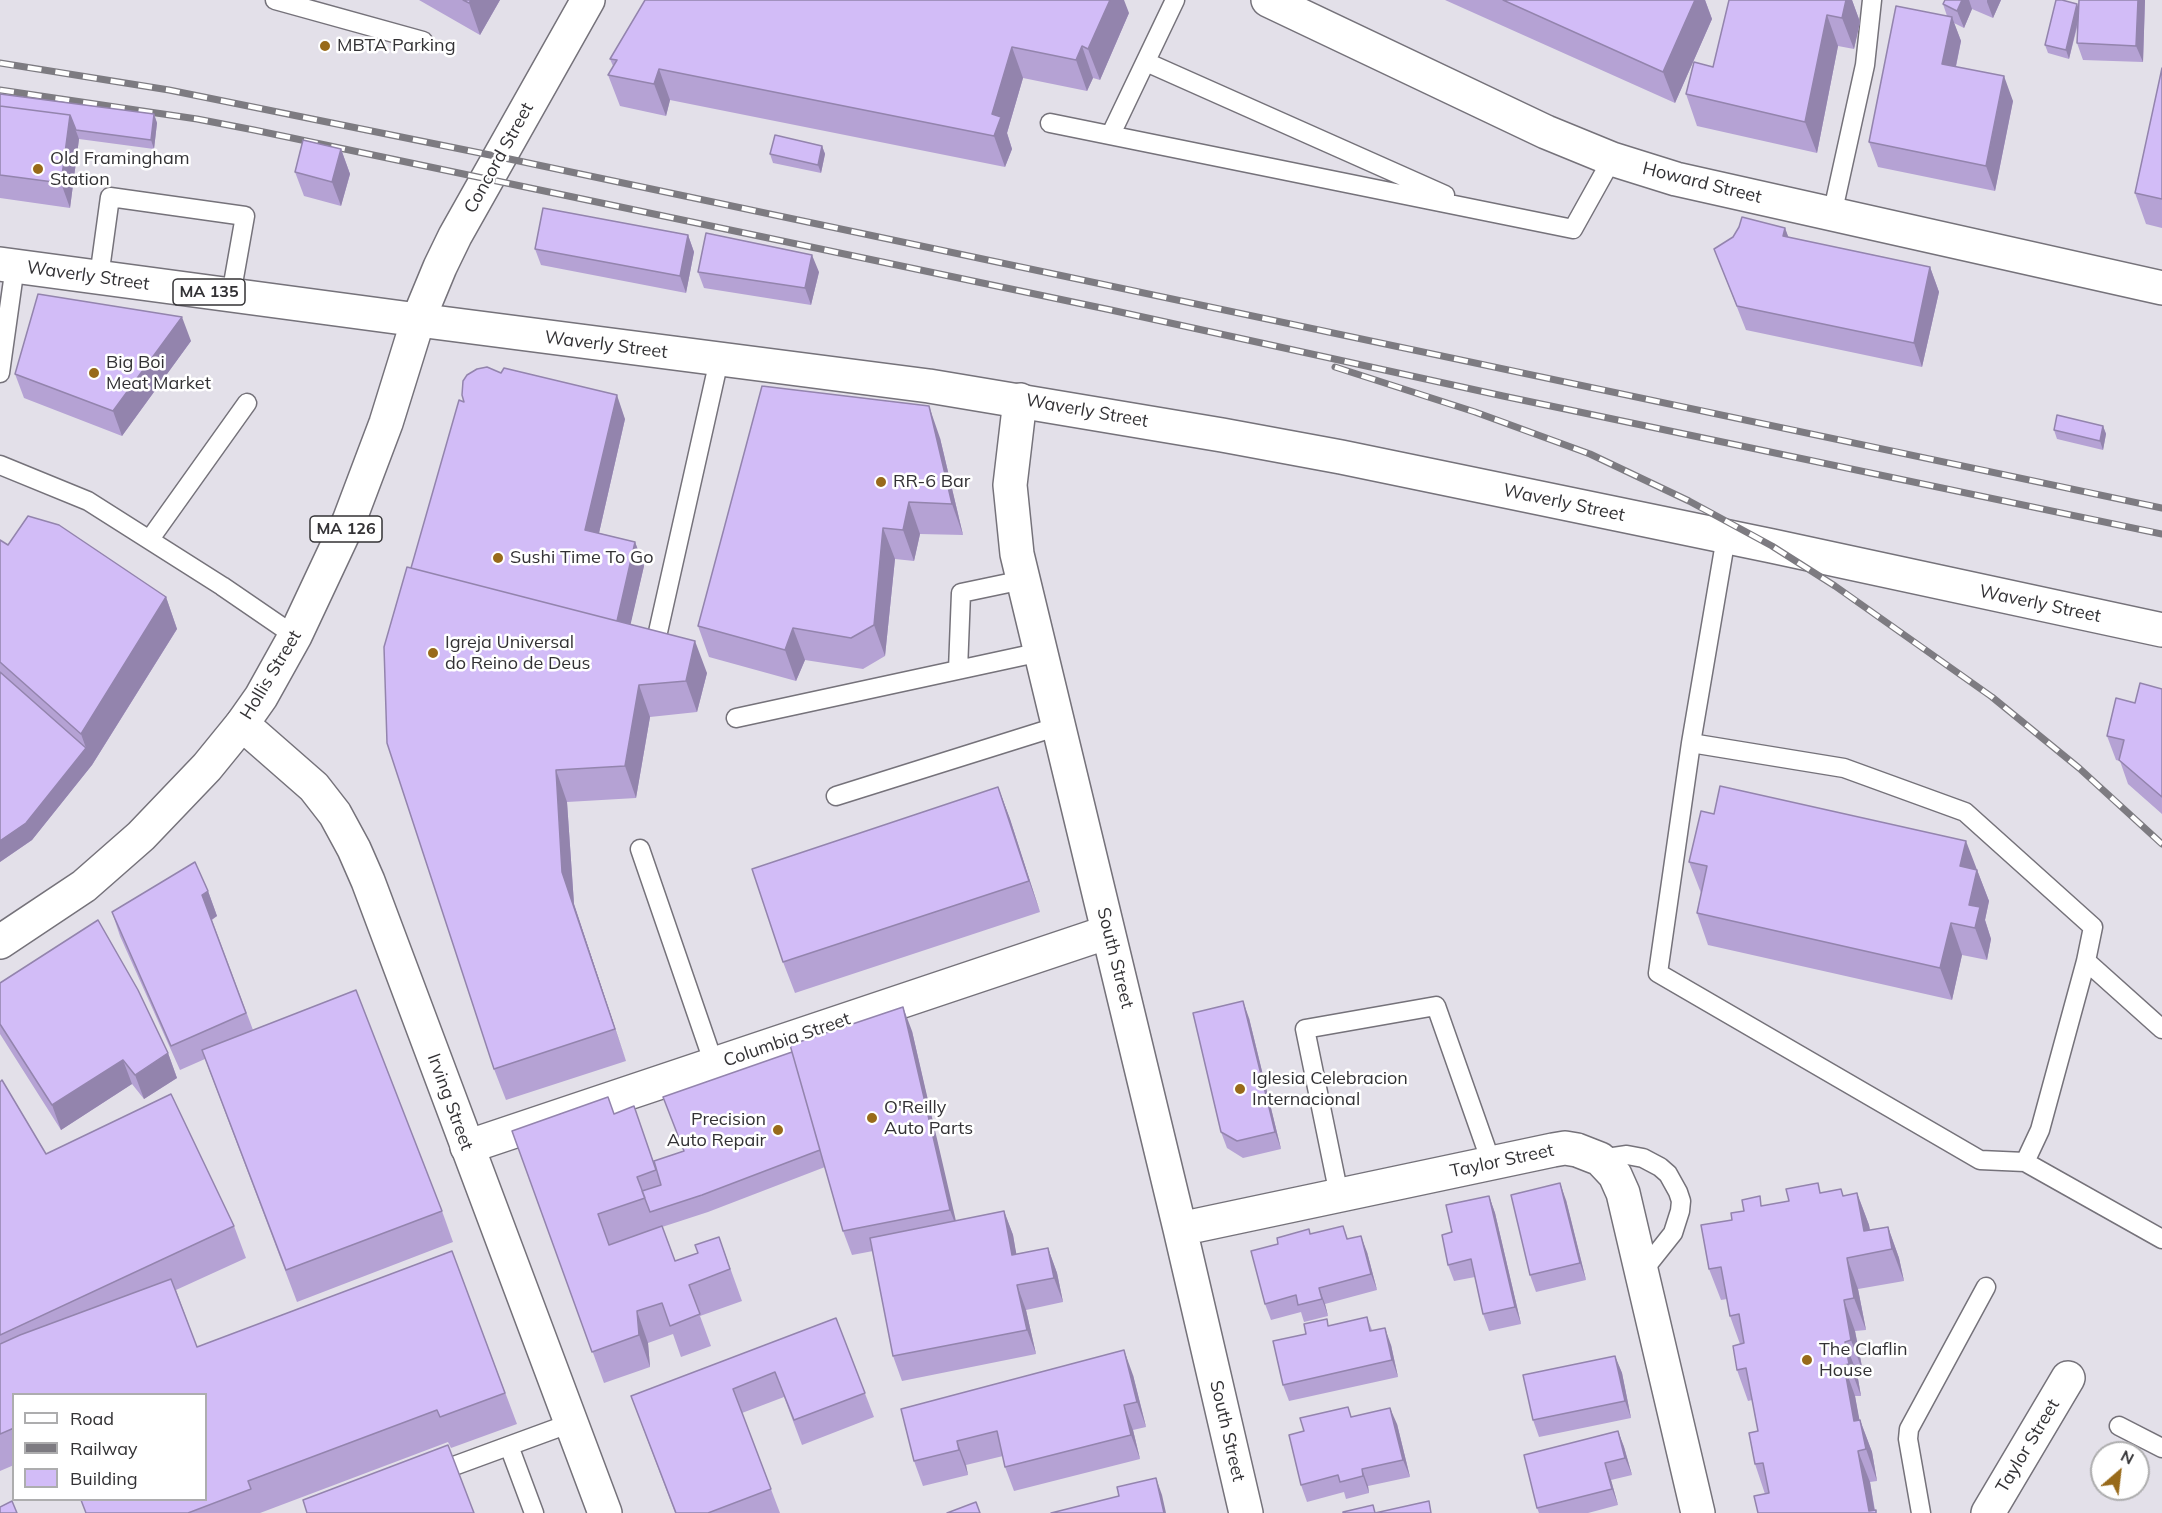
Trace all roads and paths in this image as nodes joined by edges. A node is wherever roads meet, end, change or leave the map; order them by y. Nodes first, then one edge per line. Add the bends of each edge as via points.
1 (275, 0) edge
2 (588, 0) edge
3 (1175, 0) edge
4 (1268, 0) edge
5 (1872, 0) edge
6 (423, 41) dead end
7 (1146, 62) junction
8 (1050, 123) dead end
9 (1112, 134) junction
10 (1612, 159) junction
11 (1478, 210) junction
12 (1832, 215) junction
13 (7, 265) edge
14 (99, 277) junction
15 (2162, 288) edge
16 (231, 295) junction
17 (418, 320) junction
18 (719, 360) junction
19 (0, 373) edge
20 (1020, 400) junction
21 (247, 403) dead end
22 (0, 465) edge
23 (1726, 537) junction
24 (150, 539) junction
25 (1023, 580) junction
26 (2162, 630) edge
27 (658, 632) edge
28 (295, 636) junction
29 (1041, 652) junction
30 (958, 670) junction
31 (736, 718) dead end
32 (242, 724) junction
33 (1059, 726) junction
34 (1690, 743) junction
35 (836, 796) dead end
36 (640, 849) dead end
37 (1108, 932) junction
38 (0, 942) edge
39 (2086, 961) junction
40 (2162, 1029) edge
41 (714, 1064) junction
42 (467, 1147) junction
43 (1600, 1159) junction
44 (1491, 1162) junction
45 (2025, 1162) junction
46 (1339, 1195) junction
47 (1180, 1229) junction
48 (2162, 1239) edge
49 (1642, 1272) junction
50 (1986, 1287) dead end
51 (2068, 1378) dead end
52 (571, 1423) junction
53 (2119, 1426) dead end
54 (509, 1446) junction
55 (2162, 1448) edge
56 (419, 1479) edge
57 (534, 1513) edge
58 (605, 1513) edge
59 (1246, 1513) edge
60 (1698, 1513) edge
61 (1922, 1513) edge
62 (1988, 1513) edge

1 - 6 lane
2 - 17 street, Concord Street / MA 126 via 455,236
3 - 7 lane
4 - 10 street, Howard Street via 1546,132
5 - 12 lane via 1865,65
7 - 9 lane
7 - 11 lane
8 - 9 lane
9 - 11 lane
10 - 11 lane via 1573,229
10 - 12 street, Howard Street via 1676,179
12 - 15 street, Howard Street
13 - 14 street, Waverly Street / MA 135
13 - 19 lane
14 - 16 street, Waverly Street / MA 135
14 - 16 lane via 110,197 245,216
16 - 17 street, Waverly Street / MA 135
17 - 18 street, Waverly Street / MA 135
17 - 28 street, Hollis Street / MA 126 via 365,480
18 - 20 street, Waverly Street / MA 135
18 - 27 lane
20 - 23 street, Waverly Street / MA 135 via 1330,455
20 - 25 street, South Street via 1010,485
21 - 24 lane
22 - 24 lane via 88,501
23 - 26 street, Waverly Street / MA 135
23 - 34 lane
24 - 28 lane
25 - 29 street, South Street
25 - 30 lane via 961,593
28 - 32 street, Hollis Street / MA 126
29 - 30 lane
29 - 33 street, South Street
30 - 31 lane
32 - 38 street, Hollis Street / MA 126 via 187,790 135,841 84,886
32 - 42 street, Irving Street via 314,787 349,840 368,881
33 - 35 lane
33 - 37 street, South Street
34 - 39 lane via 1844,768 1965,812 2093,927
34 - 45 lane via 1658,973 1980,1160
36 - 41 lane
37 - 41 street, Columbia Street
37 - 47 street, South Street
39 - 40 lane
39 - 45 lane via 2040,1130
41 - 42 street, Columbia Street
42 - 52 street, Irving Street
43 - 44 street, Taylor Street via 1565,1148
43 - 49 street via 1615,1175 1623,1193
43 - 49 lane via 1627,1155 1643,1158 1660,1167 1678,1192 1680,1211 1672,1233
44 - 46 street, Taylor Street
44 - 46 lane via 1436,1006 1305,1029
45 - 48 lane
46 - 47 street, Taylor Street
47 - 59 street, South Street
49 - 60 street
50 - 61 lane via 1908,1433
51 - 62 street, Taylor Street
52 - 54 lane
52 - 58 street, Irving Street
53 - 55 lane
54 - 56 lane
54 - 57 lane

